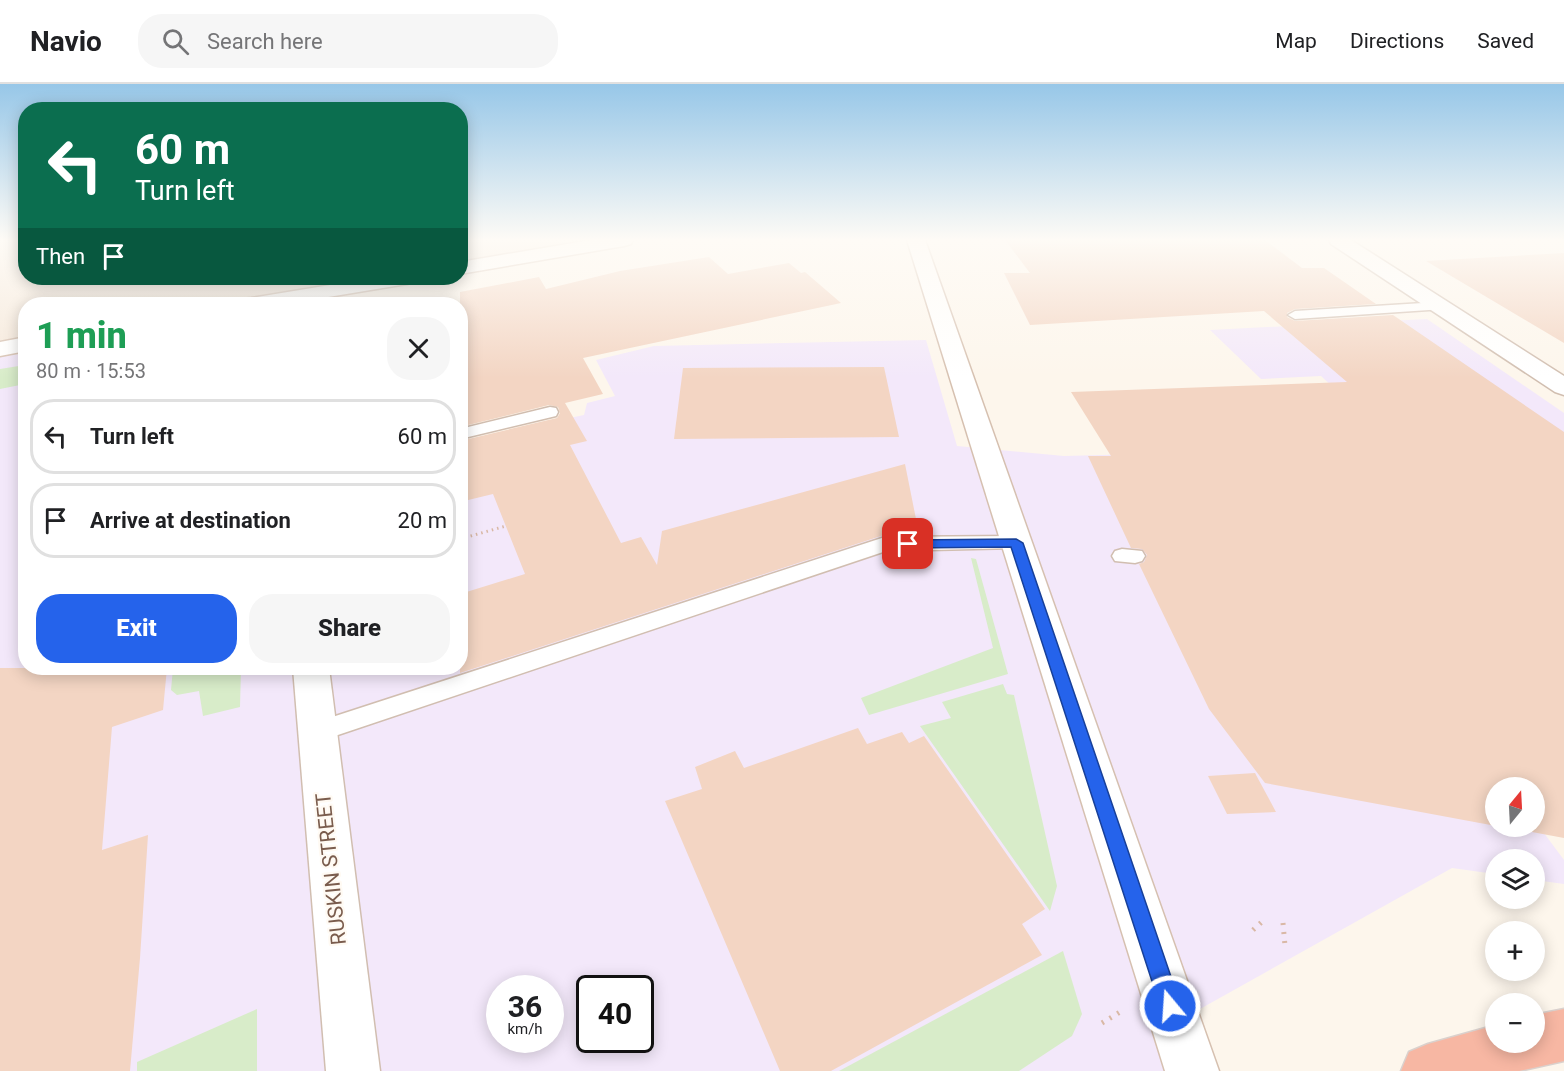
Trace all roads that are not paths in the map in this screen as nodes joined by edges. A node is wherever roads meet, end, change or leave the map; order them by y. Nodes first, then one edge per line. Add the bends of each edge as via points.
1 (364, 286) edge
2 (931, 286) edge
3 (1408, 286) edge
4 (305, 297) edge
5 (1439, 306) junction
6 (1295, 315) dead end
7 (18, 346) edge
8 (0, 349) edge
9 (1564, 387) edge
10 (550, 412) dead end
11 (468, 432) edge
12 (1016, 543) junction
13 (312, 675) edge
14 (317, 732) junction
15 (1564, 1035) edge
16 (1545, 1039) edge
17 (1490, 1053) edge
18 (352, 1071) edge
19 (1192, 1071) edge
20 (1428, 1071) edge

1 - 4 street
2 - 12 street
3 - 5 street
5 - 6 lane
5 - 9 street
7 - 8 street
10 - 11 lane
12 - 14 lane via 885,544
12 - 19 street
13 - 14 street, RUSKIN STREET
14 - 18 street, RUSKIN STREET
15 - 16 highway
17 - 20 highway

